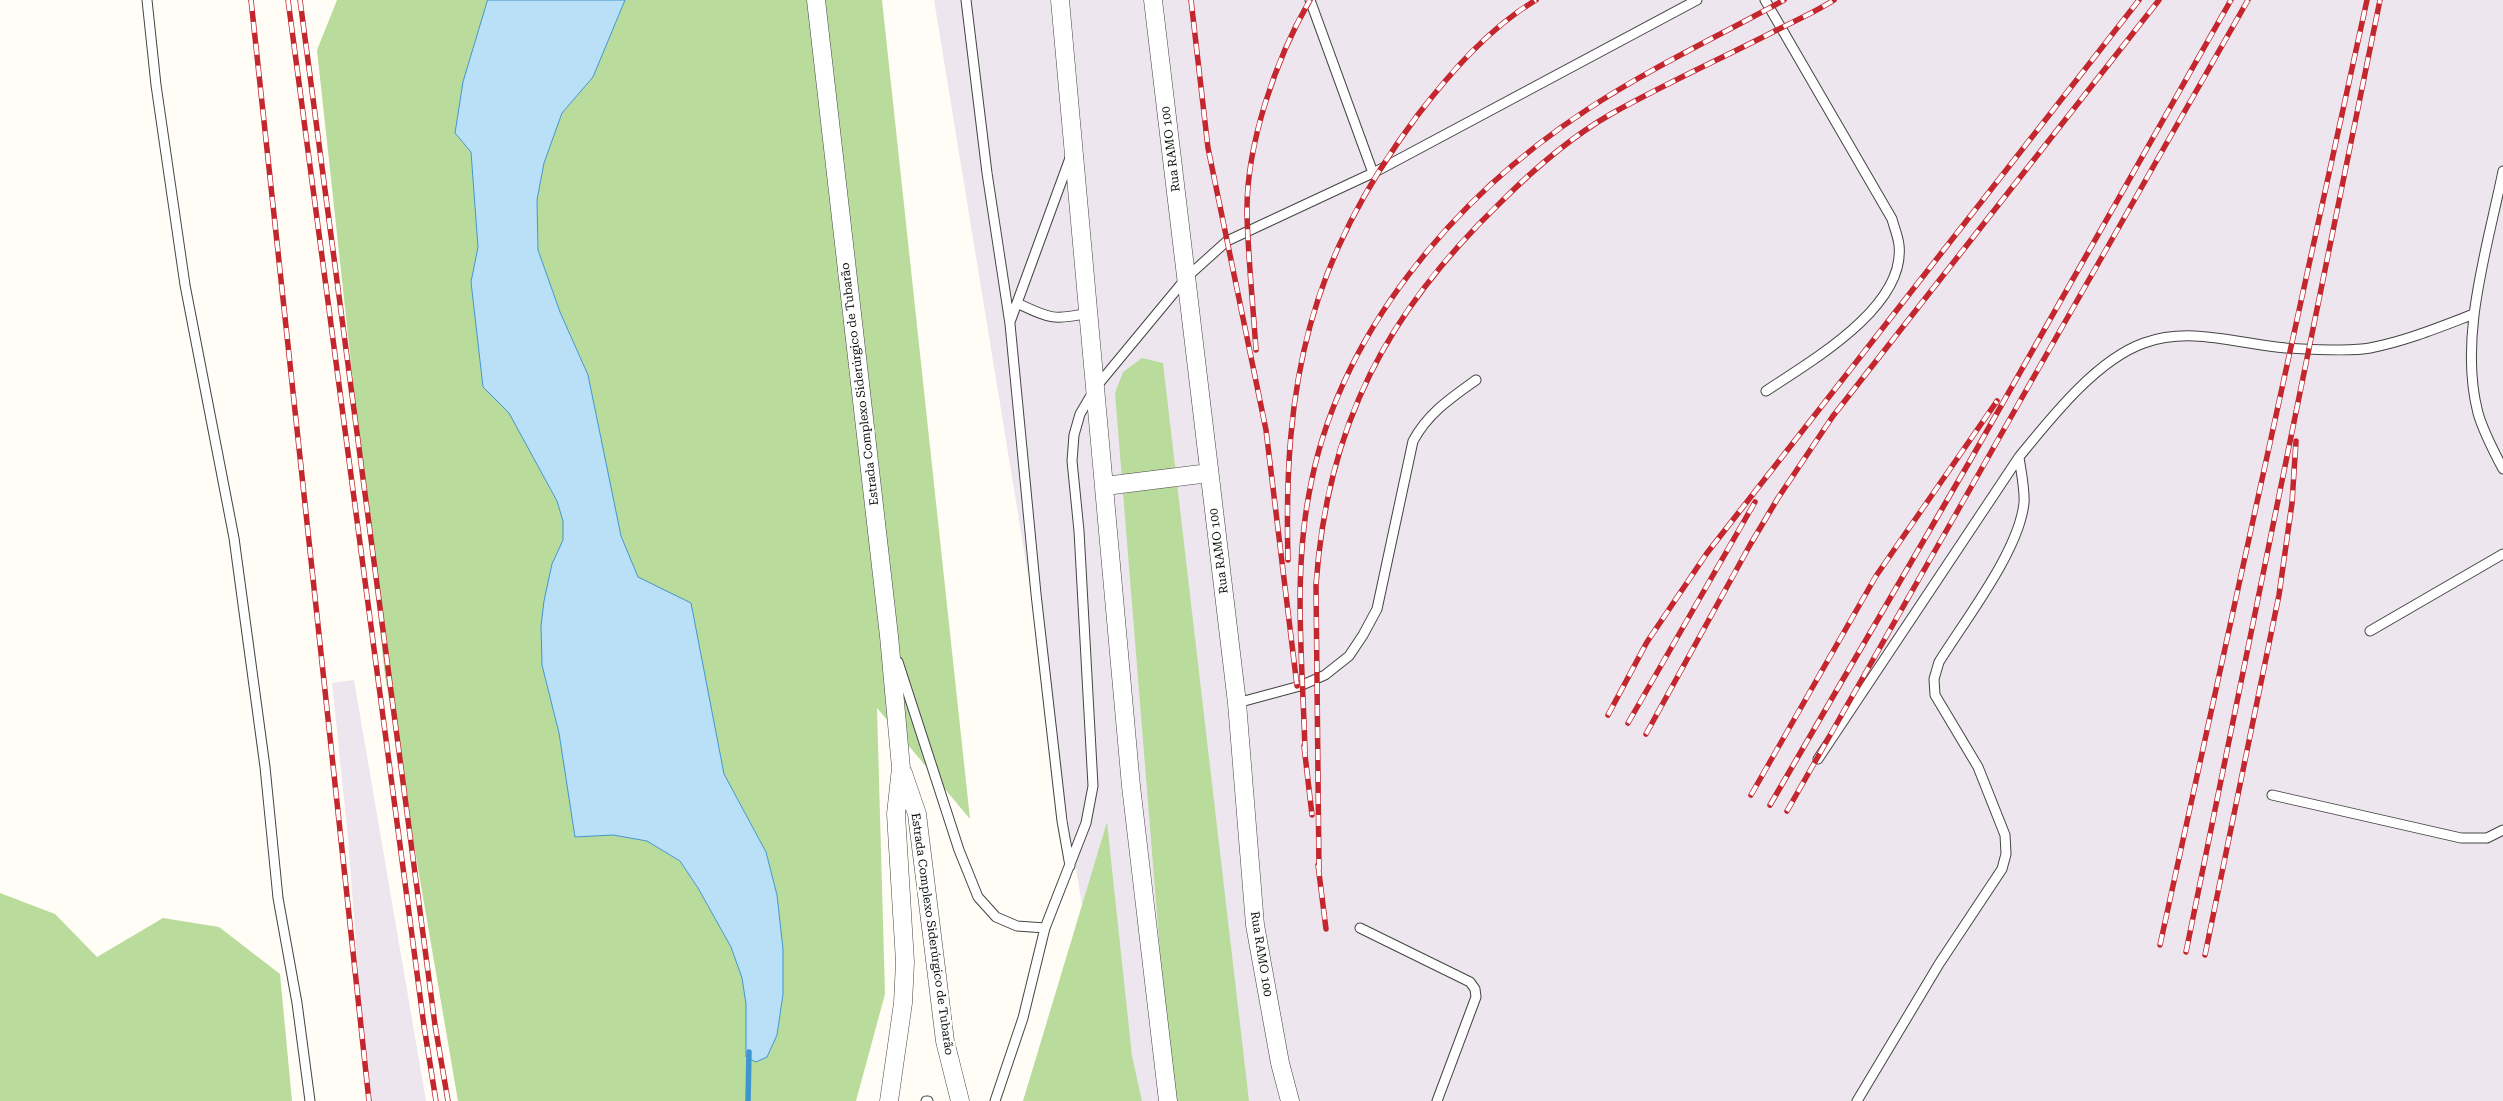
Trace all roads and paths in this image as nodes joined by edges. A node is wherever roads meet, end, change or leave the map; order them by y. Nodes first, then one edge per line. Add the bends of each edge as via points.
1 (147, 0) edge
2 (816, 0) edge
3 (966, 0) edge
4 (1060, 0) edge
5 (1153, 0) edge
6 (1310, 0) edge
7 (1697, 0) edge
8 (1765, 0) edge
9 (1072, 150) junction
10 (2503, 171) edge
11 (1373, 173) junction
12 (1187, 277) junction
13 (1017, 304) junction
14 (1088, 313) junction
15 (2474, 314) junction
16 (1010, 324) junction
17 (1476, 380) dead end
18 (1096, 387) junction
19 (1766, 390) dead end
20 (2019, 457) junction
21 (2503, 469) edge
22 (1209, 473) junction
23 (1106, 486) junction
24 (2503, 554) edge
25 (2370, 631) dead end
26 (889, 636) junction
27 (1237, 703) junction
28 (1818, 759) dead end
29 (901, 768) junction
30 (2272, 795) dead end
31 (2503, 830) edge
32 (1070, 866) junction
33 (1045, 928) junction
34 (1360, 928) dead end
35 (310, 1101) edge
36 (889, 1101) edge
37 (960, 1101) edge
38 (995, 1101) edge
39 (1168, 1101) edge
40 (1290, 1101) edge
41 (1437, 1101) edge
42 (1857, 1101) edge

1 - 35 lane via 185,285 234,538 265,767 278,898
2 - 26 street, Estrada Complexo Siderúrgico de Tubarão
3 - 16 lane
4 - 9 street
5 - 12 street, Rua RAMO 100
6 - 11 lane
7 - 11 lane
8 - 19 lane via 1892,219 1899,245 1896,273 1884,297 1834,346
9 - 13 lane
9 - 14 street
10 - 15 lane
11 - 12 lane via 1227,241
12 - 18 lane
12 - 22 street, Rua RAMO 100
13 - 14 lane via 1044,316 1062,319
13 - 16 lane
14 - 18 street
15 - 20 lane via 2368,349 2285,348 2243,340 2182,336 2143,343 2115,358 2088,381
15 - 21 lane via 2472,379 2478,414
16 - 32 lane via 1036,594
17 - 27 lane via 1439,406 1422,424 1413,441 1377,608 1349,656 1325,674 1300,686
18 - 23 street
18 - 32 lane via 1080,414 1072,462 1093,786 1086,823
20 - 28 lane
20 - 42 lane via 2024,501 2021,521 2011,547 1939,662 1934,679 1935,695 1978,768 2005,835 2006,854 2002,869 1939,964
22 - 23 street
22 - 27 street, Rua RAMO 100
23 - 39 street via 1131,786
24 - 25 lane
26 - 29 street, Estrada Complexo Siderúrgico de Tubarão
26 - 33 lane via 959,850 978,897 996,918 1017,926
27 - 40 street, Rua RAMO 100 via 1256,925 1280,1063
29 - 36 street, Estrada Complexo Siderúrgico de Tubarão via 896,814 906,962 904,1003
29 - 37 street, Estrada Complexo Siderúrgico de Tubarão via 917,814 945,1040
30 - 31 lane via 2461,838 2487,838
32 - 33 lane
33 - 38 lane via 1023,1018
34 - 41 lane via 1470,982 1475,989 1476,997

